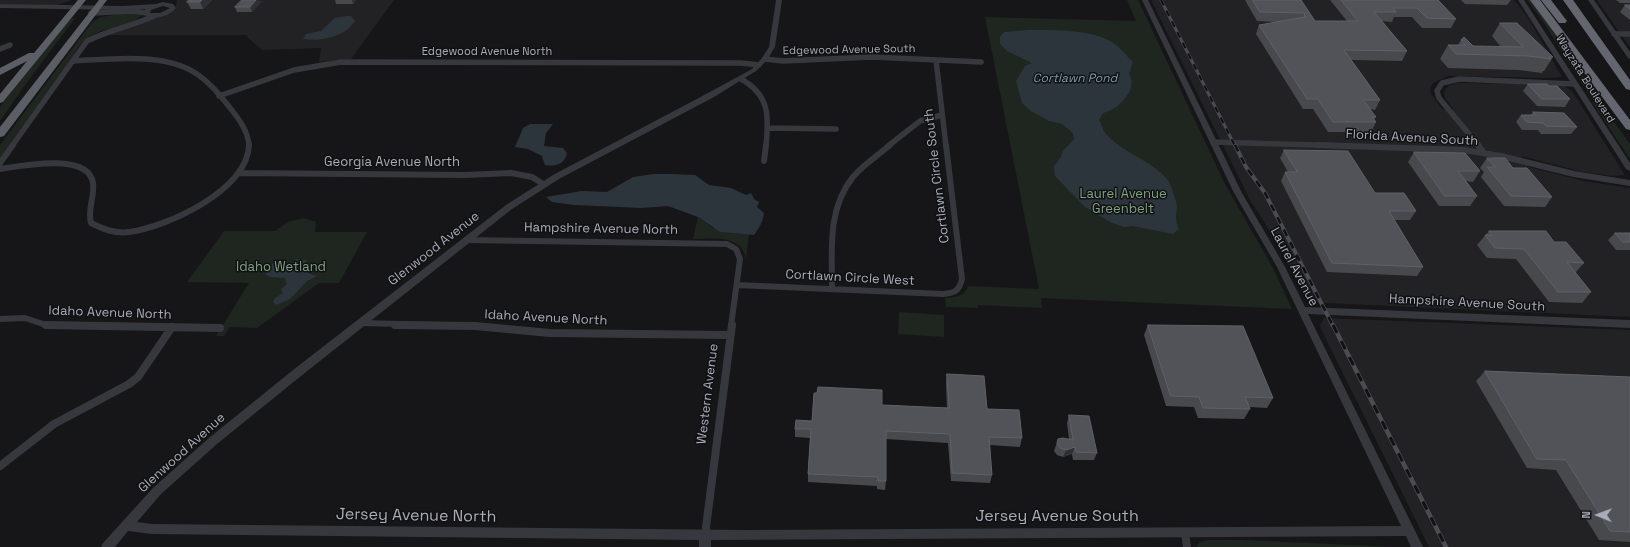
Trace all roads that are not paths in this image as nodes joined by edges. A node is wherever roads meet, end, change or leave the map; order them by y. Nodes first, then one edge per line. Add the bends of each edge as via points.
1 (82, 0) edge
2 (103, 0) edge
3 (165, 0) edge
4 (779, 0) edge
5 (1145, 0) edge
6 (1520, 0) edge
7 (1535, 0) edge
8 (1546, 0) edge
9 (1568, 0) edge
10 (1580, 0) edge
11 (1591, 0) edge
12 (173, 3) edge
13 (157, 5) junction
14 (0, 6) edge
15 (72, 10) junction
16 (94, 10) junction
17 (0, 12) edge
18 (146, 14) junction
19 (154, 16) junction
20 (127, 26) junction
21 (1614, 34) junction
22 (1630, 34) edge
23 (10, 45) dead end
24 (42, 47) junction
25 (0, 49) edge
26 (1608, 55) junction
27 (1630, 57) edge
28 (74, 60) junction
29 (936, 60) junction
30 (762, 62) junction
31 (981, 62) dead end
32 (0, 72) edge
33 (741, 79) junction
34 (0, 81) edge
35 (1574, 84) junction
36 (1630, 87) edge
37 (219, 96) junction
38 (2, 98) edge
39 (1612, 102) junction
40 (942, 115) junction
41 (1630, 127) edge
42 (768, 128) junction
43 (836, 130) dead end
44 (0, 134) edge
45 (1213, 142) junction
46 (1484, 153) junction
47 (764, 161) dead end
48 (0, 163) edge
49 (0, 169) edge
50 (1630, 169) edge
51 (238, 173) junction
52 (1630, 183) edge
53 (543, 184) junction
54 (466, 240) junction
55 (734, 247) joint
56 (737, 285) junction
57 (960, 288) joint
58 (832, 289) junction
59 (1302, 310) junction
60 (0, 319) edge
61 (361, 323) junction
62 (1630, 324) edge
63 (172, 327) junction
64 (220, 328) dead end
65 (730, 335) junction
66 (0, 466) edge
67 (126, 526) junction
68 (1410, 531) junction
69 (1185, 532) junction
70 (706, 535) junction
71 (107, 547) edge
72 (705, 547) edge
73 (1187, 547) edge
74 (1417, 547) edge

1 - 15 highway
2 - 16 highway
3 - 13 street
4 - 30 street via 775,37
5 - 45 street, Laurel Avenue
6 - 35 street, Wayzata Boulevard
7 - 39 highway
8 - 39 highway via 1581,50
9 - 26 highway
10 - 26 highway via 1600,31
11 - 21 street
12 - 13 street
12 - 19 street via 170,12
13 - 16 street
13 - 18 street via 148,9
14 - 15 street
15 - 16 street
15 - 17 street
15 - 24 highway
16 - 18 street via 113,14 134,11
16 - 44 highway
18 - 19 street
18 - 20 street
19 - 20 street
20 - 28 street via 94,37 85,44
21 - 22 street
21 - 27 street
23 - 25 street
24 - 32 highway
24 - 38 highway
26 - 36 highway
28 - 37 street via 145,60 174,64 195,72
28 - 48 street
29 - 30 street, Edgewood Avenue South via 872,57
29 - 31 street, Edgewood Avenue South
29 - 40 street, Cortlawn Circle South
30 - 33 street, Glenwood Avenue
30 - 37 street, Edgewood Avenue North via 341,62 308,65
33 - 42 street via 751,83 762,94
33 - 53 street, Glenwood Avenue
34 - 38 highway via 6,88
35 - 46 street via 1468,79 1453,79 1442,83 1437,91 1439,98
35 - 50 street, Wayzata Boulevard
37 - 51 street via 248,136 249,152
39 - 41 highway
40 - 57 street, Cortlawn Circle South via 962,279
40 - 58 street via 919,120 863,168 843,190 835,214
42 - 43 street
42 - 47 street
45 - 46 street, Florida Avenue South via 1453,149
45 - 59 street, Laurel Avenue
46 - 52 street, Florida Avenue South via 1574,174
49 - 51 street via 53,164 82,168 90,173 93,179 89,210 91,223 102,230 115,232 146,229 183,214 213,196
51 - 53 street, Georgia Avenue North via 511,173 532,177
53 - 54 street, Glenwood Avenue
54 - 55 street, Hampshire Avenue North via 720,242
54 - 61 street, Glenwood Avenue
55 - 56 street, Western Avenue via 740,260
56 - 58 street, Cortlawn Circle West
56 - 65 street, Western Avenue
57 - 58 street, Cortlawn Circle West via 943,294
59 - 62 street, Hampshire Avenue South
59 - 68 street, Laurel Avenue
60 - 63 street, Idaho Avenue North via 25,318 50,326
61 - 65 street, Idaho Avenue North via 475,326 550,333
61 - 67 street, Glenwood Avenue via 186,464 157,491
63 - 64 street, Idaho Avenue North
63 - 66 street via 132,383 117,393 60,420
65 - 70 street, Western Avenue
67 - 70 street, Jersey Avenue North via 152,529
67 - 71 street, Glenwood Avenue
68 - 69 street, Jersey Avenue South
68 - 74 street, Laurel Avenue
69 - 70 street, Jersey Avenue South
69 - 73 street
70 - 72 street, Western Avenue

